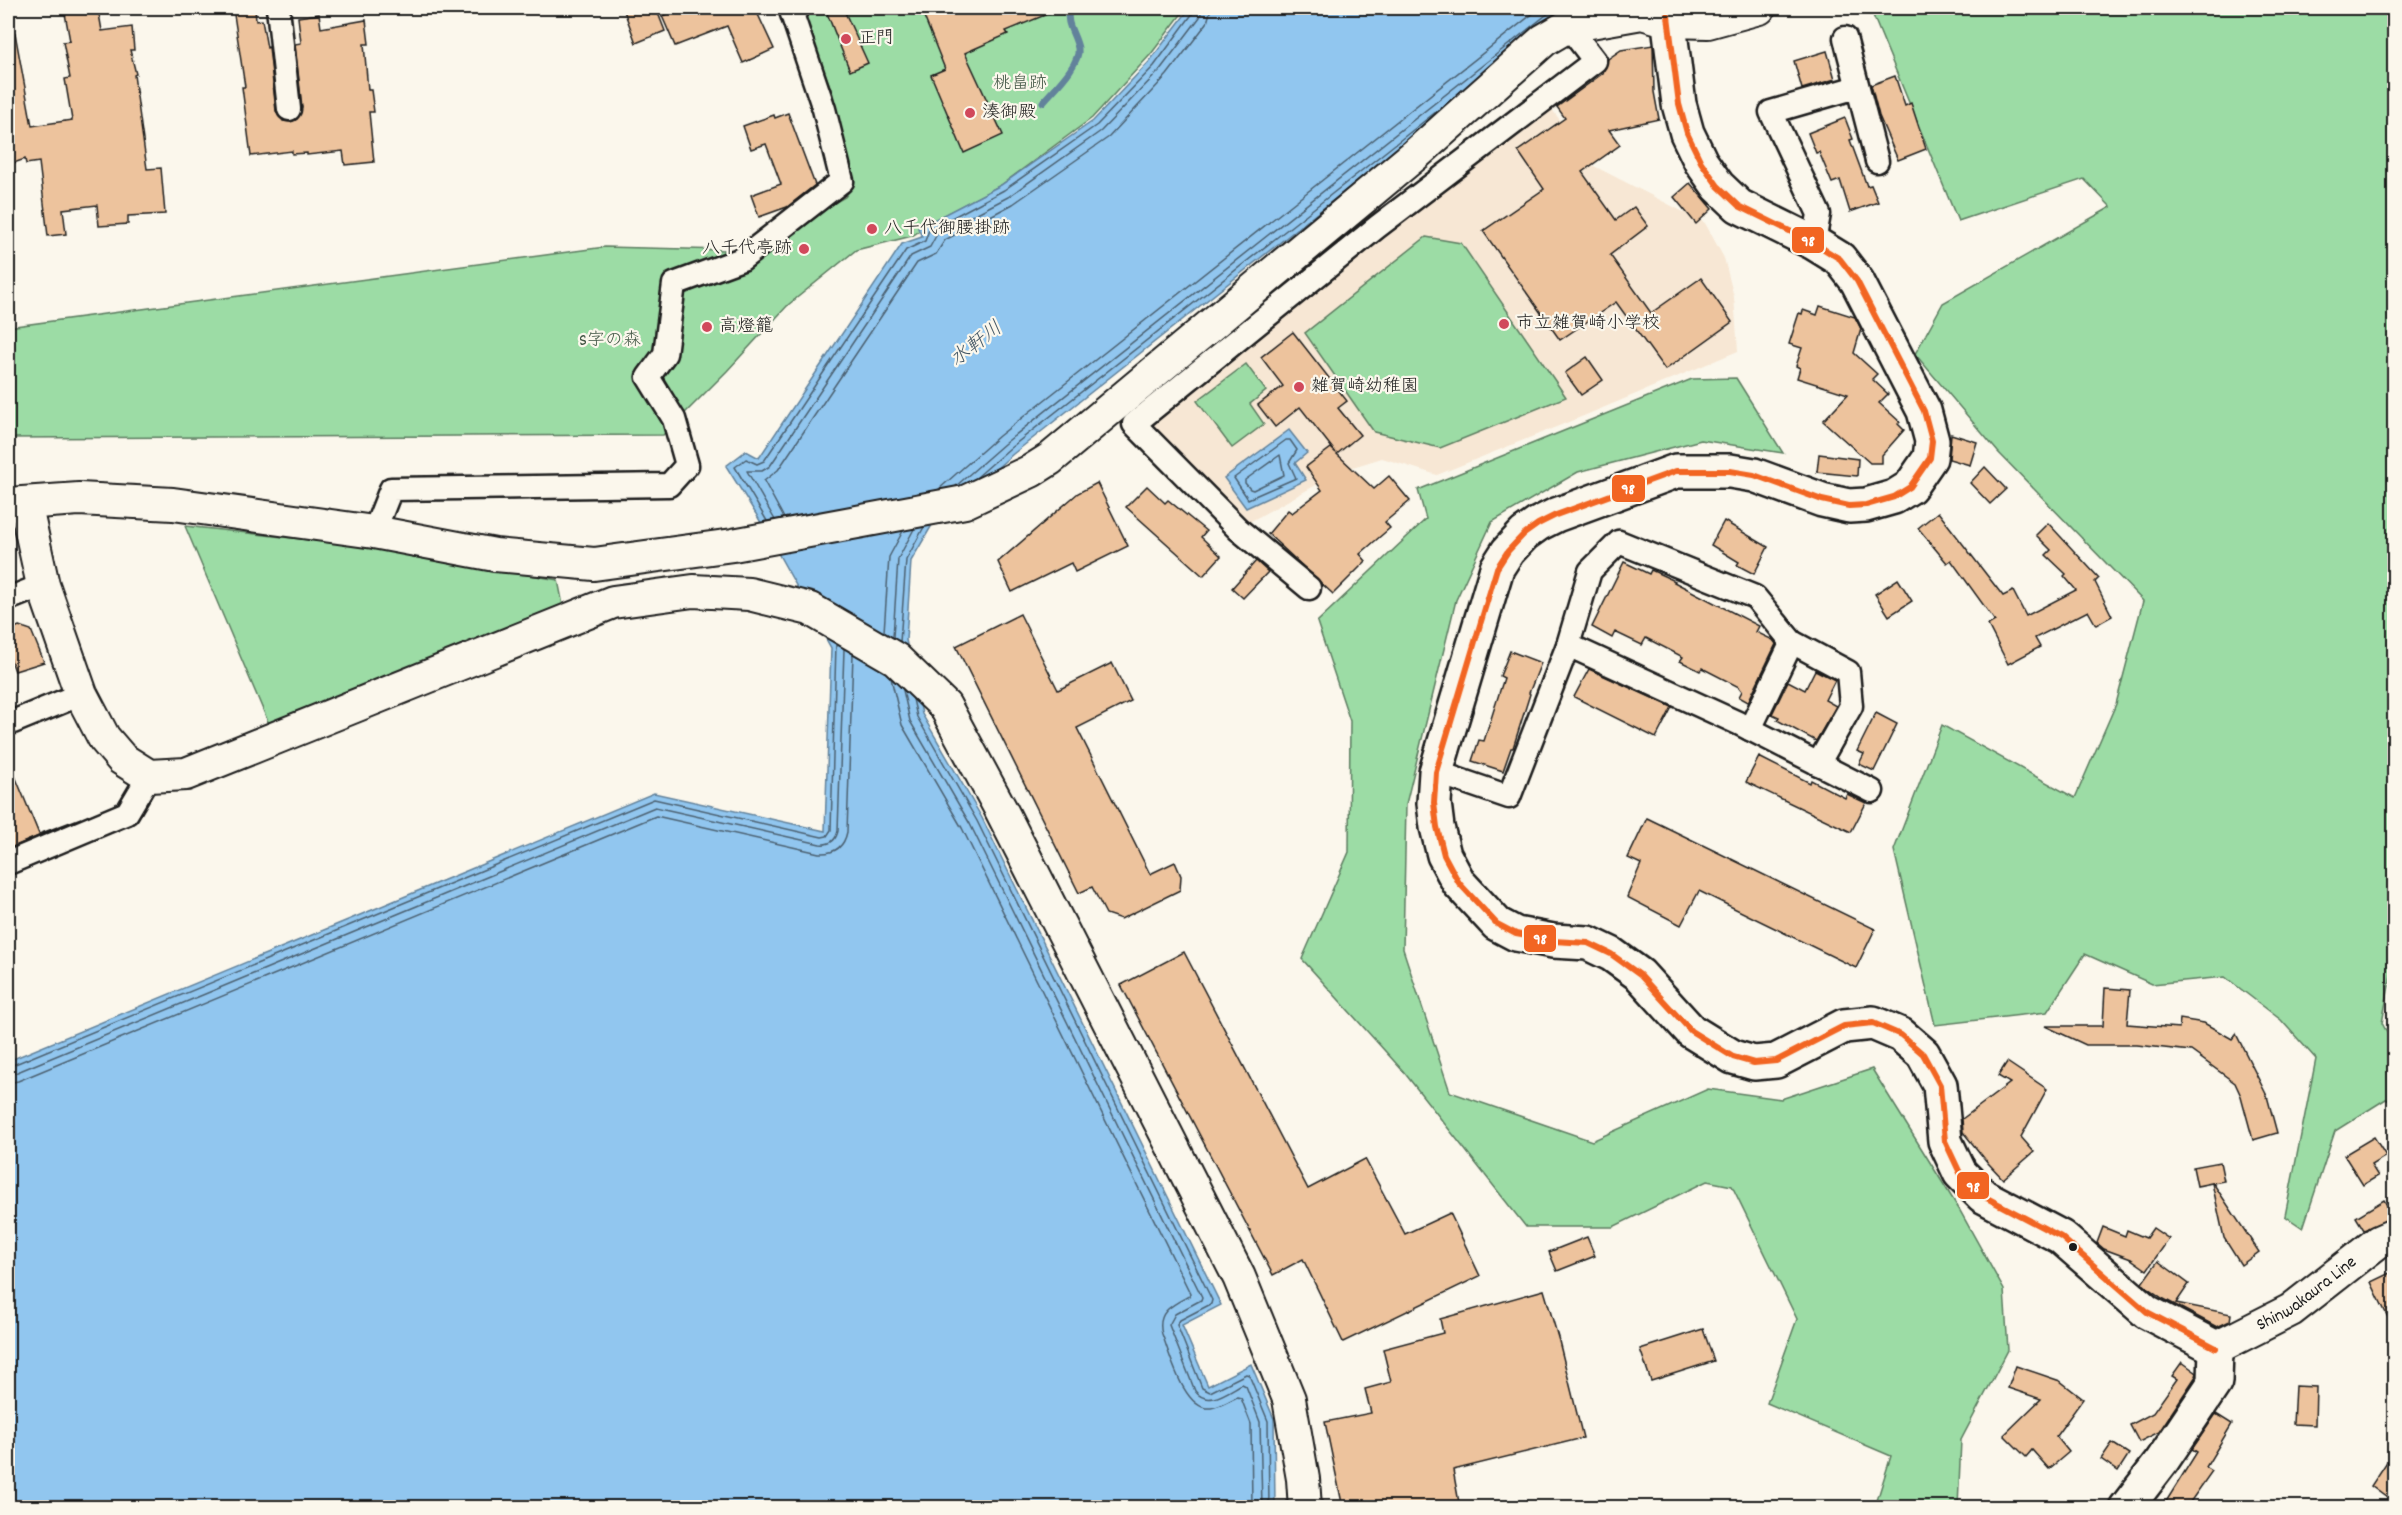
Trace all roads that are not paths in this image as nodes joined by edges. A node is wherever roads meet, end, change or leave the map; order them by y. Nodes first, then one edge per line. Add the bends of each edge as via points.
1 (278, 8) edge
2 (798, 8) edge
3 (1759, 8) edge
4 (1668, 14) edge
5 (1576, 17) edge
6 (1845, 38) dead end
7 (1857, 87) junction
8 (289, 109) dead end
9 (1416, 154) junction
10 (1876, 161) dead end
11 (1440, 184) junction
12 (1814, 243) junction
13 (16, 503) edge
14 (374, 532) junction
15 (43, 585) junction
16 (1309, 588) dead end
17 (8, 599) edge
18 (1792, 642) junction
19 (1568, 645) junction
20 (81, 694) junction
21 (8, 724) edge
22 (1750, 729) junction
23 (1818, 764) junction
24 (1436, 772) junction
25 (149, 776) junction
26 (1872, 791) dead end
27 (8, 863) edge
28 (2394, 1235) edge
29 (2216, 1348) junction
30 (1305, 1508) edge
31 (2126, 1508) edge

1 - 8 street
2 - 14 street via 791,11 825,109 842,181 742,259 674,284 665,354 648,377 674,419 687,465 669,485 391,489
3 - 4 street via 1708,22
4 - 5 street
4 - 12 main road via 1679,104 1701,162 1739,206
5 - 9 street via 1544,40
5 - 11 street via 1595,61
6 - 7 street
7 - 10 street
7 - 12 street via 1771,112 1820,214
9 - 11 street
9 - 14 street via 1050,459 965,502 733,545 594,564 495,555
11 - 16 street via 1134,424 1238,529
12 - 24 main road via 1840,259 1857,281 1924,411 1932,441 1930,458 1922,472 1910,487 1894,497 1866,506 1849,506 1754,475 1708,469 1676,471 1538,524 1508,551 1497,568
13 - 14 street via 79,500 173,504
13 - 15 street
15 - 17 street
15 - 20 street
18 - 19 street via 1755,597 1619,542 1590,571
18 - 22 street
18 - 23 street via 1848,672 1851,706
19 - 22 street
19 - 24 street via 1509,797
20 - 21 street
20 - 25 street via 104,738 122,759
22 - 23 street
23 - 26 street
24 - 29 main road via 1434,803 1444,855 1459,883 1497,924 1516,934 1588,943 1611,954 1640,975 1691,1031 1733,1057 1754,1063 1776,1061 1844,1026 1873,1023 1901,1035 1923,1054 1940,1085 1945,1141 1960,1173 1983,1196 2061,1237 2147,1312
25 - 27 street via 127,813
25 - 30 street via 186,774 613,602 693,591 749,594 810,609 896,659 945,706 1239,1277 1289,1399
28 - 29 street, Shinwakaura Line via 2378,1242 2291,1310
29 - 31 main road via 2215,1382

